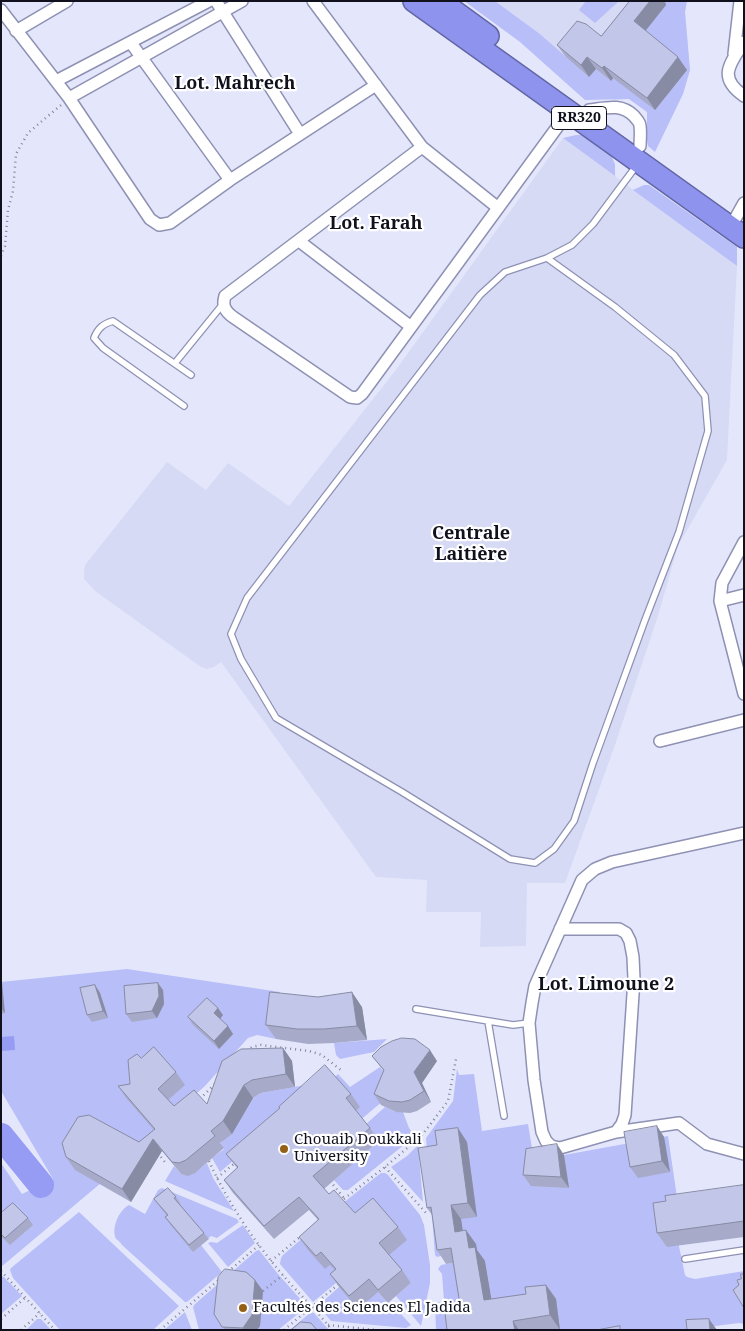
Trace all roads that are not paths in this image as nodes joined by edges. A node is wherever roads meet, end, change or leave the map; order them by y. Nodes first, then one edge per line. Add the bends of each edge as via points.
1 (67, 1) edge
2 (209, 1) edge
3 (216, 1) edge
4 (242, 1) edge
5 (313, 1) edge
6 (414, 1) edge
7 (440, 1) edge
8 (740, 1) edge
9 (1, 10) edge
10 (223, 12) junction
11 (16, 31) junction
12 (744, 42) edge
13 (132, 43) junction
14 (141, 57) junction
15 (733, 58) junction
16 (56, 81) junction
17 (376, 86) junction
18 (744, 96) edge
19 (68, 98) junction
20 (579, 111) junction
21 (300, 134) junction
22 (422, 147) junction
23 (639, 154) junction
24 (230, 180) junction
25 (498, 207) junction
26 (740, 221) edge
27 (299, 241) junction
28 (547, 258) junction
29 (223, 304) junction
30 (410, 326) junction
31 (175, 363) junction
32 (191, 375) dead end
33 (184, 406) dead end
34 (744, 542) edge
35 (744, 595) edge
36 (720, 601) junction
37 (744, 694) edge
38 (744, 720) edge
39 (660, 741) dead end
40 (744, 833) edge
41 (560, 929) junction
42 (416, 1008) dead end
43 (488, 1021) junction
44 (529, 1023) junction
45 (504, 1116) dead end
46 (616, 1132) junction
47 (744, 1154) edge
48 (744, 1250) edge
49 (685, 1260) dead end

1 - 11 street
2 - 13 street
3 - 10 street
4 - 10 street
5 - 17 street
6 - 20 highway, RR320
7 - 20 highway, RR320
8 - 15 street
9 - 11 street
10 - 14 street
10 - 21 street
11 - 16 street
12 - 15 street
13 - 14 street
13 - 16 street
14 - 19 street
14 - 24 street
15 - 18 street via 727,76
16 - 19 street
17 - 21 street
17 - 22 street
19 - 24 street via 150,219 159,225 170,223
20 - 23 highway, RR320
20 - 25 street
21 - 24 street
22 - 25 street
22 - 27 street
23 - 26 highway, RR320
23 - 28 lane via 593,224 572,245
25 - 30 street
27 - 29 street via 230,291
27 - 30 street
28 - 28 lane via 505,272 480,295 247,598 231,634 240,659 276,718 510,858 534,863 554,849 574,821 679,532 708,431 705,396 674,355
29 - 30 street via 233,317 350,397 357,398
29 - 31 lane
31 - 32 lane
31 - 33 lane via 113,321 104,324 94,338 103,348
34 - 36 street via 722,583
35 - 36 street
36 - 37 street
38 - 39 street
40 - 41 street via 595,868 582,880
41 - 44 street via 536,986
41 - 46 street via 619,929 630,941 634,979 625,1115
42 - 43 lane
43 - 44 lane via 513,1025
43 - 45 lane
44 - 46 street via 534,1080 546,1141 560,1148
46 - 47 street via 679,1123 707,1144
48 - 49 lane

